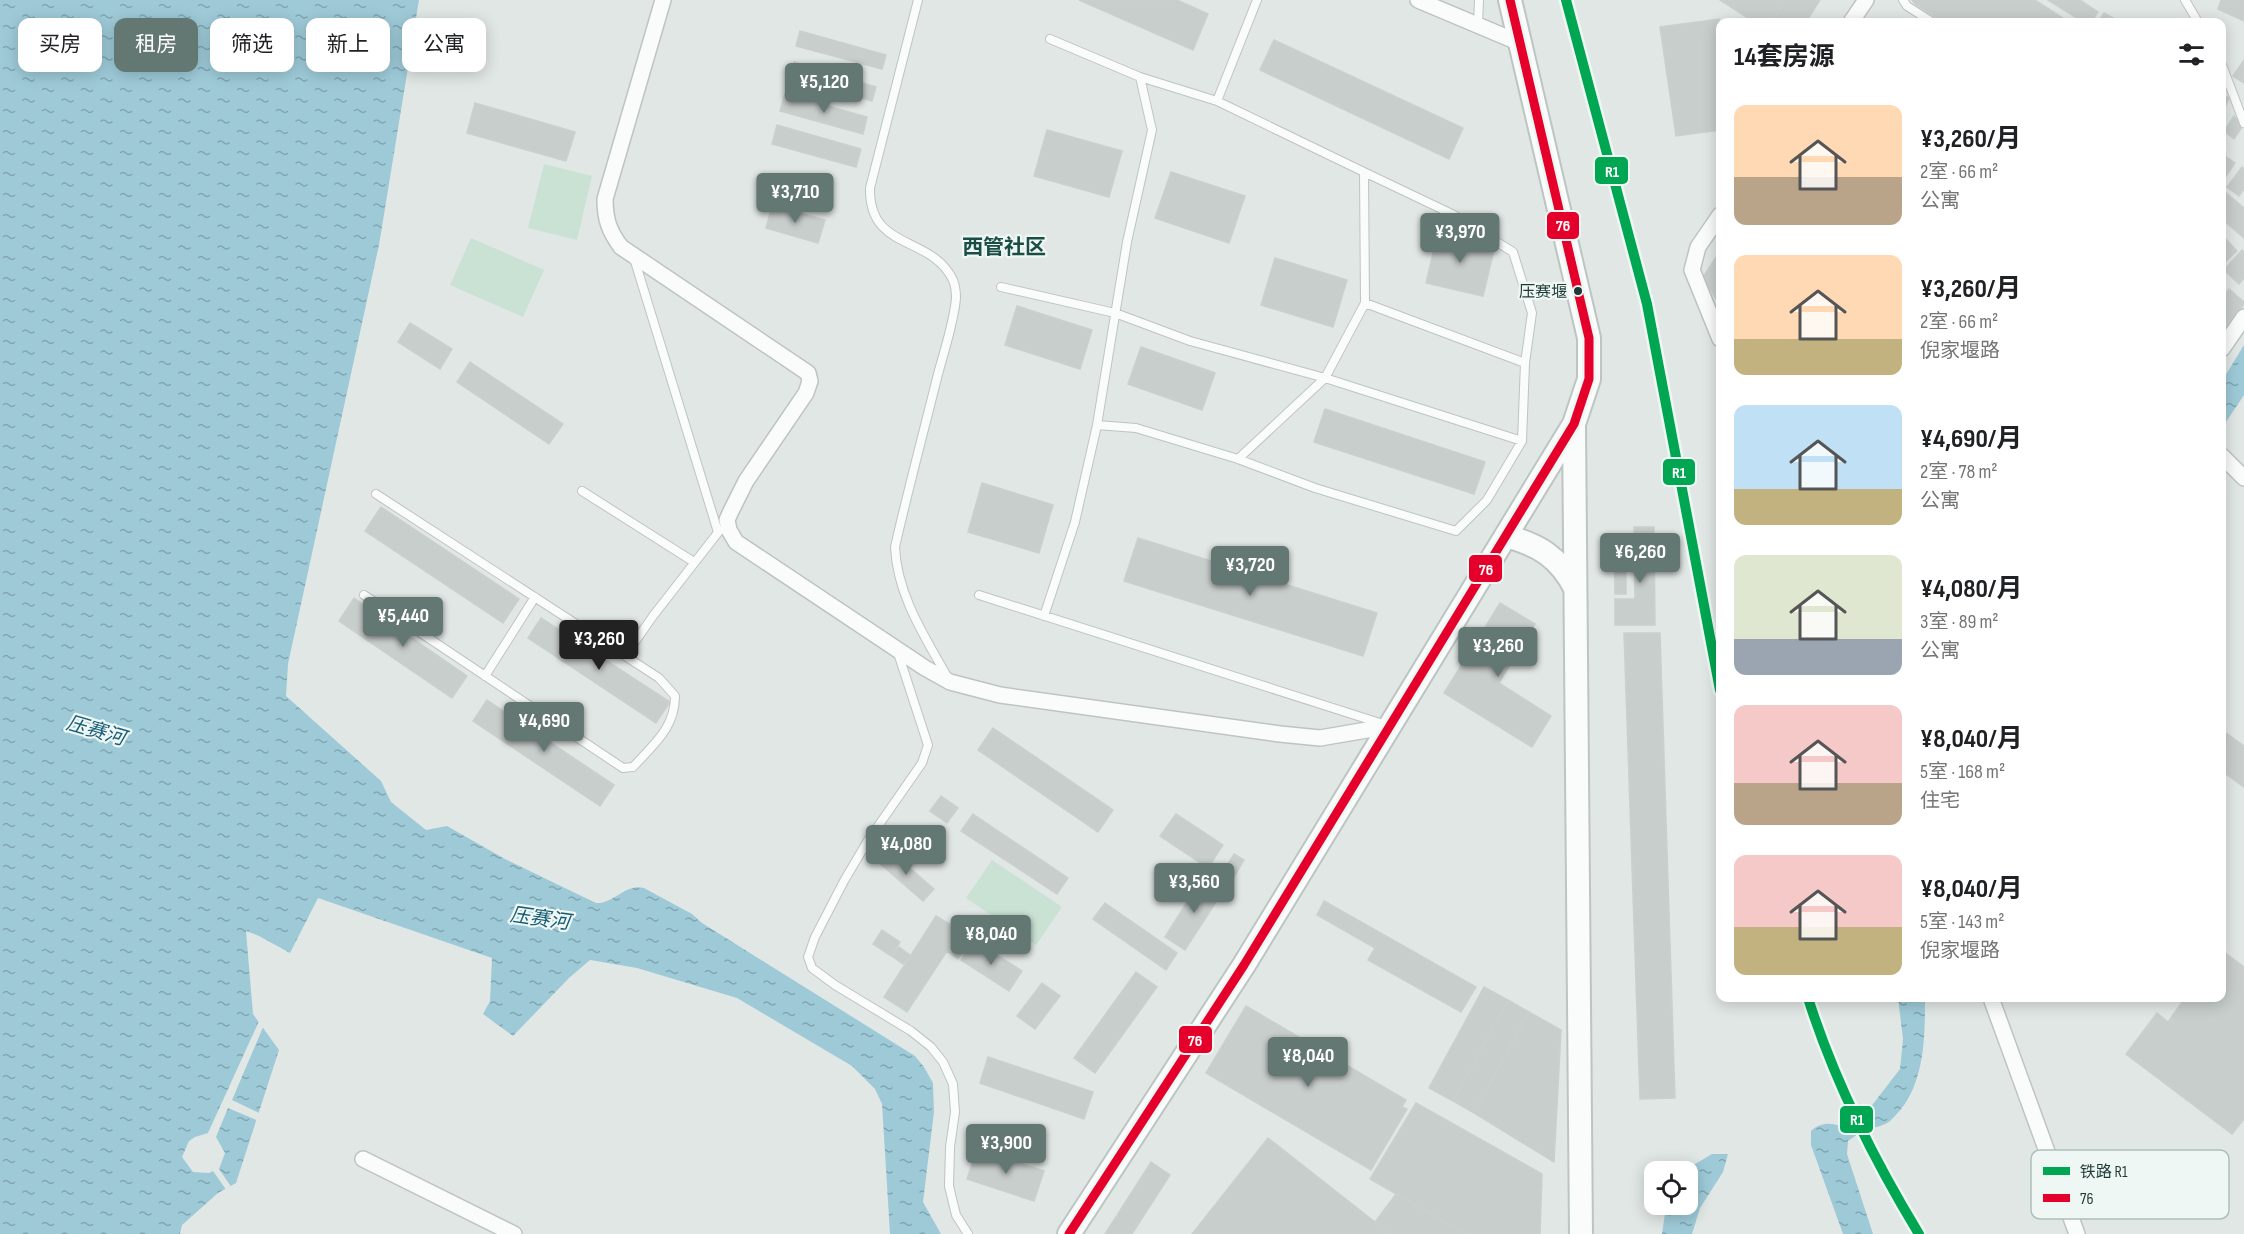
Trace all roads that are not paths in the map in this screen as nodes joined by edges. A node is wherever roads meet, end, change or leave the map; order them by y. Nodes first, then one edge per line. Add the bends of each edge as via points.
1 (663, 0) edge
2 (918, 0) edge
3 (1257, 0) edge
4 (1418, 0) edge
5 (1479, 0) edge
6 (1510, 0) edge
7 (1866, 0) edge
8 (1903, 0) edge
9 (2185, 0) edge
10 (1854, 18) edge
11 (1926, 18) edge
12 (2196, 18) edge
13 (1478, 25) junction
14 (1050, 39) dead end
15 (1520, 42) junction
16 (2226, 76) edge
17 (1140, 77) junction
18 (1217, 101) junction
19 (2244, 123) edge
20 (1364, 171) junction
21 (1716, 221) edge
22 (634, 256) junction
23 (1001, 287) dead end
24 (1365, 303) junction
25 (1115, 313) junction
26 (2244, 317) edge
27 (1716, 329) edge
28 (2226, 343) edge
29 (1525, 363) junction
30 (1325, 378) junction
31 (1574, 424) junction
32 (1096, 426) junction
33 (1522, 441) junction
34 (1238, 459) junction
35 (2226, 460) edge
36 (2244, 478) edge
37 (582, 491) dead end
38 (376, 494) dead end
39 (722, 526) junction
40 (1506, 536) junction
41 (694, 562) junction
42 (1576, 590) junction
43 (364, 595) dead end
44 (979, 595) dead end
45 (535, 597) junction
46 (1044, 616) junction
47 (896, 649) junction
48 (626, 656) junction
49 (485, 676) junction
50 (950, 682) junction
51 (1390, 726) junction
52 (1991, 1002) edge
53 (2046, 1150) edge
54 (363, 1159) dead end
55 (2071, 1219) edge
56 (514, 1234) edge
57 (968, 1234) edge
58 (1069, 1234) edge
59 (1581, 1234) edge
60 (2077, 1234) edge

1 - 22 street via 605,199 605,218 611,233
2 - 50 lane via 870,188 870,204 875,219 886,231 933,256 954,282 956,298 948,334 895,547 896,568 917,622
3 - 18 lane
4 - 13 street
5 - 13 lane
6 - 15 main road
7 - 10 street
8 - 11 lane
9 - 12 lane
13 - 15 street
14 - 17 lane
15 - 31 main road via 1589,338 1589,379
16 - 19 lane
17 - 18 lane
17 - 25 lane via 1152,130
18 - 20 lane
20 - 24 lane
20 - 29 lane via 1452,213 1513,252 1532,313
21 - 27 street via 1698,247 1692,270
22 - 39 lane
22 - 39 street via 808,373 807,393 746,481
23 - 25 lane
24 - 29 lane
24 - 30 lane
25 - 30 lane via 1190,341
25 - 32 lane
26 - 28 street
29 - 33 lane
30 - 33 lane
30 - 34 lane
31 - 40 main road
31 - 42 main road
32 - 34 lane via 1136,428
32 - 46 lane via 1075,522
33 - 34 lane via 1487,500 1456,531 1315,488
35 - 36 street
37 - 41 lane
38 - 45 lane
39 - 41 lane
39 - 47 street via 736,542
40 - 42 main road via 1545,552 1565,569
40 - 51 main road
41 - 48 lane
42 - 59 main road
43 - 49 lane
44 - 46 lane
45 - 48 lane
45 - 49 lane
46 - 51 lane
47 - 50 street
47 - 57 lane via 928,745 922,763 844,881 808,957 812,968 910,1031 932,1047 943,1062 953,1084 955,1112 949,1186 956,1215
48 - 49 lane via 659,678 675,696 670,723 633,767 623,768
50 - 51 street via 1000,695 1320,738
51 - 58 main road via 1244,964
52 - 53 street
54 - 56 street
55 - 60 street

